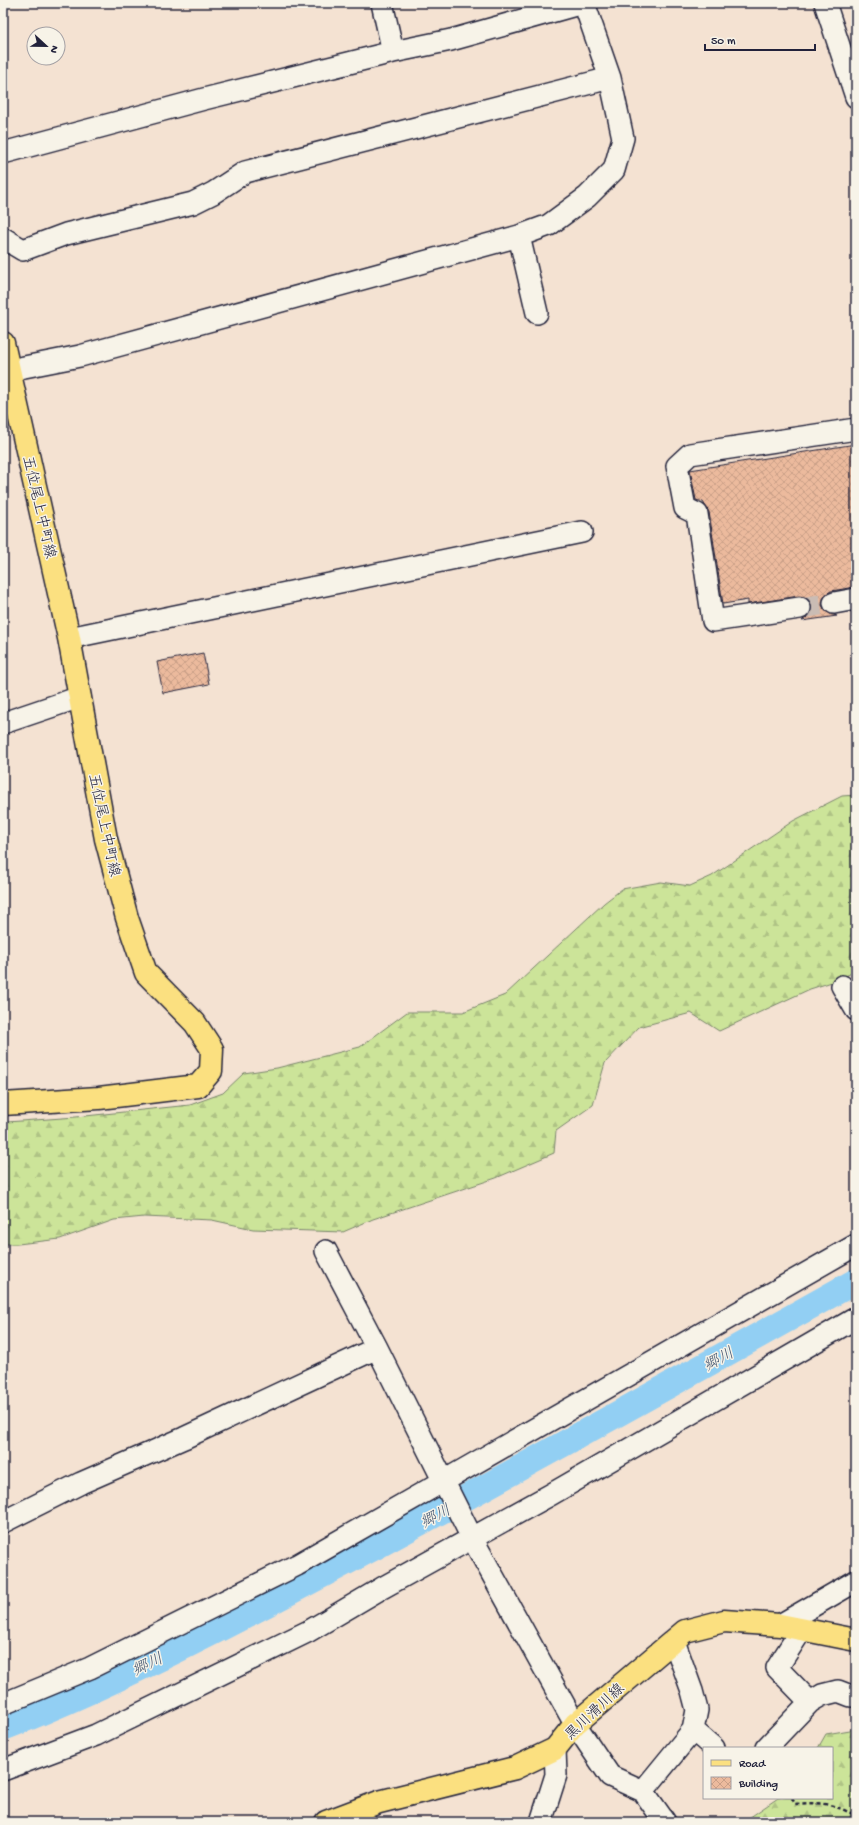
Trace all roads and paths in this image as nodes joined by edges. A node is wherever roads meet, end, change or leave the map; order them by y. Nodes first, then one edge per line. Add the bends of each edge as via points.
1 (382, 3) edge
2 (583, 3) edge
3 (825, 3) edge
4 (393, 52) junction
5 (610, 78) junction
6 (856, 97) edge
7 (3, 153) edge
8 (519, 236) junction
9 (3, 238) edge
10 (537, 313) dead end
11 (3, 343) edge
12 (9, 370) junction
13 (856, 429) edge
14 (582, 532) dead end
15 (856, 599) edge
16 (834, 602) tunnel mouth
17 (800, 608) tunnel mouth
18 (69, 638) junction
19 (80, 696) junction
20 (3, 723) edge
21 (842, 986) dead end
22 (856, 1010) edge
23 (3, 1104) edge
24 (856, 1245) edge
25 (326, 1251) dead end
26 (856, 1318) edge
27 (377, 1348) junction
28 (443, 1482) junction
29 (3, 1522) edge
30 (472, 1538) junction
31 (856, 1581) edge
32 (780, 1624) junction
33 (802, 1629) junction
34 (856, 1640) edge
35 (674, 1641) junction
36 (856, 1695) edge
37 (810, 1702) junction
38 (3, 1704) edge
39 (575, 1724) junction
40 (693, 1730) junction
41 (713, 1747) edge
42 (767, 1747) edge
43 (555, 1749) junction
44 (3, 1770) edge
45 (643, 1791) junction
46 (792, 1799) edge
47 (856, 1819) edge
48 (339, 1820) edge
49 (541, 1822) edge
50 (665, 1822) edge

1 - 4 street
2 - 4 street via 452,40
2 - 5 street
3 - 6 street
4 - 7 street
5 - 8 street via 623,138 614,170 587,197 549,225
5 - 9 street via 245,172 193,203 66,234 23,250
8 - 10 street
8 - 12 street via 80,356
11 - 12 main road, 五位尾上中町線
12 - 18 main road, 五位尾上中町線
13 - 17 street via 690,454 677,466 685,508 697,514 713,621
14 - 18 street
15 - 16 street
18 - 19 main road, 五位尾上中町線
19 - 20 street
19 - 23 main road, 五位尾上中町線 via 106,840 126,918 146,973 195,1023 212,1049 211,1071 198,1086 175,1090
21 - 22 street
24 - 28 street
25 - 27 street
26 - 30 street
27 - 28 street
27 - 29 street via 81,1483
28 - 30 street
28 - 38 street via 290,1569 90,1668
30 - 39 street
30 - 44 street via 309,1631 96,1734
31 - 32 street
32 - 33 main road, 黒川滑川線
32 - 35 main road, 黒川滑川線 via 724,1620 685,1631
33 - 34 main road, 黒川滑川線
33 - 37 street via 777,1668
35 - 39 main road, 黒川滑川線
35 - 40 street via 697,1710
36 - 37 street via 851,1696 838,1691 822,1695
37 - 42 street
39 - 43 main road, 黒川滑川線
39 - 45 street via 610,1776
40 - 41 street
40 - 45 street
43 - 48 main road, 黒川滑川線 via 515,1768 379,1802
43 - 49 street via 556,1774
45 - 50 street
46 - 47 path via 795,1804 819,1802 840,1808 855,1815

